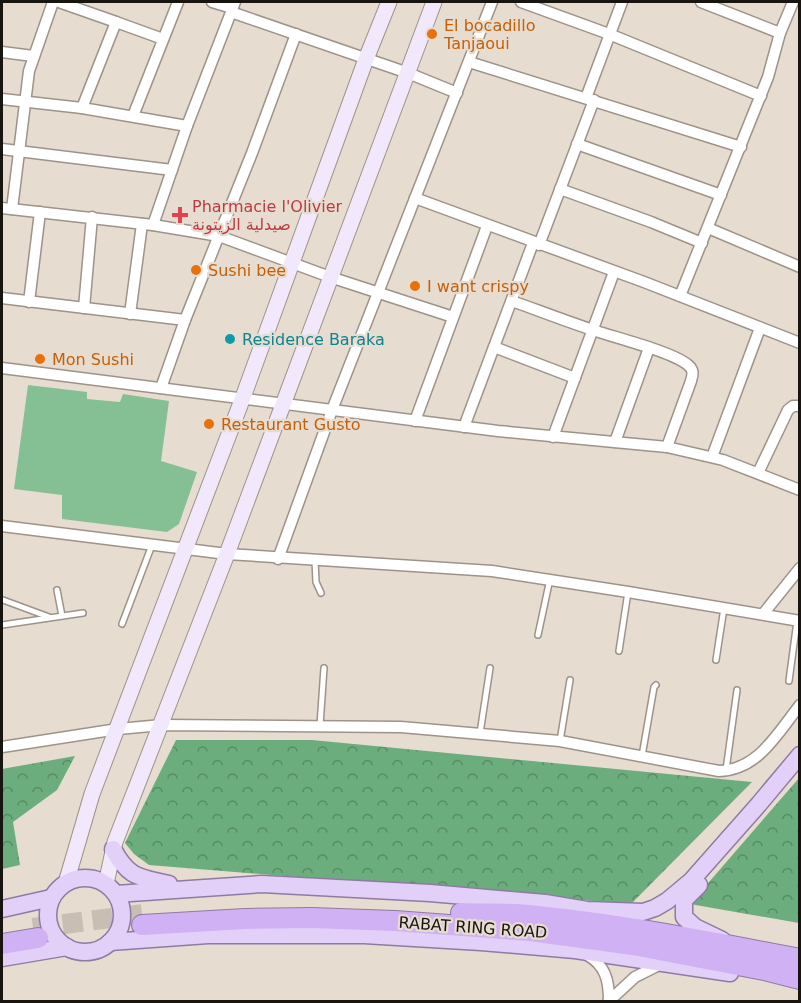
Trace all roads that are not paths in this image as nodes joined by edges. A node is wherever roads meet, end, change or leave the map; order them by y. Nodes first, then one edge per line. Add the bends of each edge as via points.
1 (53, 2) edge
2 (59, 2) edge
3 (178, 2) edge
4 (212, 2) edge
5 (389, 2) edge
6 (434, 2) edge
7 (492, 2) edge
8 (521, 2) edge
9 (622, 2) edge
10 (701, 2) edge
11 (793, 2) edge
12 (726, 6) edge
13 (233, 7) edge
14 (116, 22) junction
15 (780, 33) junction
16 (296, 34) junction
17 (609, 34) junction
18 (163, 39) junction
19 (2, 52) edge
20 (33, 56) junction
21 (366, 59) junction
22 (469, 62) junction
23 (408, 73) junction
24 (457, 93) junction
25 (760, 96) junction
26 (2, 99) edge
27 (590, 99) junction
28 (25, 101) junction
29 (82, 108) junction
30 (134, 117) junction
31 (187, 126) junction
32 (577, 144) junction
33 (741, 147) junction
34 (2, 149) edge
35 (19, 151) junction
36 (172, 170) junction
37 (560, 189) junction
38 (721, 195) junction
39 (415, 198) junction
40 (4, 211) edge
41 (40, 212) junction
42 (92, 217) junction
43 (147, 224) junction
44 (487, 226) junction
45 (708, 228) junction
46 (219, 236) junction
47 (702, 243) junction
48 (536, 244) junction
49 (292, 262) junction
50 (800, 267) edge
51 (615, 272) junction
52 (330, 277) junction
53 (379, 292) junction
54 (680, 296) junction
55 (2, 298) edge
56 (512, 301) junction
57 (29, 302) junction
58 (84, 308) junction
59 (130, 314) junction
60 (453, 317) junction
61 (185, 320) junction
62 (760, 328) junction
63 (592, 330) junction
64 (800, 343) edge
65 (494, 347) junction
66 (649, 348) junction
67 (2, 368) edge
68 (575, 378) junction
69 (161, 388) junction
70 (242, 400) junction
71 (282, 405) junction
72 (800, 406) edge
73 (332, 410) junction
74 (415, 421) junction
75 (464, 427) junction
76 (553, 437) junction
77 (615, 442) junction
78 (667, 447) junction
79 (712, 457) junction
80 (758, 473) junction
81 (799, 490) edge
82 (2, 526) edge
83 (152, 545) junction
84 (185, 549) junction
85 (227, 555) junction
86 (278, 559) junction
87 (315, 560) junction
88 (800, 568) edge
89 (550, 579) junction
90 (57, 590) dead end
91 (628, 592) junction
92 (321, 593) dead end
93 (3, 600) dead end
94 (724, 608) junction
95 (83, 613) dead end
96 (763, 614) junction
97 (62, 616) junction
98 (51, 618) junction
99 (798, 621) edge
100 (122, 624) dead end
101 (2, 625) edge
102 (538, 635) dead end
103 (619, 651) dead end
104 (716, 660) dead end
105 (324, 668) dead end
106 (490, 668) dead end
107 (570, 680) dead end
108 (789, 681) dead end
109 (656, 684) dead end
110 (737, 690) dead end
111 (800, 705) edge
112 (162, 725) junction
113 (320, 725) junction
114 (118, 729) junction
115 (480, 733) junction
116 (560, 741) junction
117 (2, 747) edge
118 (800, 755) edge
119 (642, 757) junction
120 (800, 770) edge
121 (726, 771) junction
122 (113, 849) junction
123 (66, 883) junction
124 (111, 889) junction
125 (181, 889) junction
126 (51, 898) junction
127 (2, 909) edge
128 (587, 910) junction
129 (2, 933) edge
130 (696, 939) junction
131 (110, 942) junction
132 (2, 944) edge
133 (730, 945) junction
134 (67, 947) junction
135 (575, 950) junction
136 (2, 958) edge
137 (800, 959) edge
138 (665, 963) junction
139 (800, 979) edge
140 (800, 984) edge
141 (609, 1001) edge

1 - 20 street
2 - 14 street
3 - 18 street
4 - 13 street
5 - 21 street
6 - 23 street
7 - 22 street
8 - 17 street
9 - 17 street
10 - 12 street
11 - 15 street
12 - 15 street
13 - 16 street
13 - 31 street
14 - 18 street
14 - 29 street
15 - 25 street
16 - 21 street
16 - 46 street
17 - 25 street
17 - 27 street
18 - 30 street
19 - 20 street
20 - 28 street
21 - 23 street
21 - 49 street
22 - 24 street
22 - 27 street
23 - 24 street
23 - 52 street
24 - 39 street
25 - 33 street
26 - 28 street
27 - 32 street
27 - 33 street
28 - 29 street
28 - 35 street
29 - 30 street
30 - 31 street
31 - 36 street
32 - 37 street
32 - 38 street
33 - 38 street
34 - 35 street
35 - 36 street
35 - 40 street
36 - 43 street
37 - 47 street
37 - 48 street
38 - 45 street
39 - 44 street
39 - 53 street
40 - 41 street
41 - 42 street
41 - 57 street
42 - 43 street
42 - 58 street
43 - 46 street
43 - 59 street
44 - 48 street
44 - 60 street
45 - 47 street
45 - 50 street
46 - 49 street
46 - 61 street
47 - 54 street
48 - 51 street
48 - 56 street
49 - 52 street
49 - 70 street
51 - 54 street
51 - 63 street
52 - 53 street
52 - 71 street
53 - 60 street
53 - 73 street
54 - 62 street
55 - 57 street
56 - 63 street
56 - 65 street
57 - 58 street
58 - 59 street
59 - 61 street
60 - 74 street
61 - 69 street
62 - 64 street
62 - 79 street
63 - 66 street
63 - 68 street
65 - 68 street
65 - 75 street
66 - 77 street
66 - 78 street via 685,362 693,370
67 - 69 street
68 - 76 street
69 - 70 street
70 - 71 street
70 - 84 street
71 - 73 street
71 - 85 street
72 - 80 street via 788,410
73 - 74 street
73 - 86 street
74 - 75 street
75 - 76 street
76 - 77 street
77 - 78 street
78 - 79 street
79 - 80 street
80 - 81 street
82 - 83 street
83 - 84 street
83 - 100 lane
84 - 85 street
84 - 114 street
85 - 86 street
85 - 112 street
86 - 87 street
87 - 89 street via 471,569
87 - 92 lane
88 - 96 street
89 - 91 street
89 - 102 lane
90 - 97 lane
91 - 94 street
91 - 103 lane
93 - 98 lane
94 - 96 street
94 - 104 lane
95 - 97 lane
96 - 99 street
97 - 98 lane
98 - 101 lane
99 - 108 lane
105 - 113 lane
106 - 115 lane
107 - 116 lane
109 - 119 lane
110 - 121 lane
111 - 121 street via 751,763
112 - 113 street
112 - 114 street
112 - 122 street
113 - 115 street
114 - 117 street
114 - 123 street via 92,794
115 - 116 street
116 - 119 street
118 - 128 main road via 691,881 667,901 643,912
119 - 121 street
120 - 133 main road via 684,900 684,916 695,927
122 - 124 street
122 - 125 main road via 132,874
123 - 124 main road via 96,879
123 - 126 main road
124 - 125 main road
124 - 131 main road via 122,906 122,920
125 - 128 main road via 262,884 361,888 517,900
126 - 127 main road
126 - 134 main road via 48,920 58,940
128 - 130 highway via 667,927
129 - 132 highway via 35,933
130 - 133 highway, RABAT RING ROAD
130 - 139 highway, RABAT RING ROAD via 512,914 345,907 248,906 143,920 395,921 581,936
131 - 134 main road via 86,952
131 - 135 main road via 290,933
133 - 137 highway, RABAT RING ROAD
134 - 136 main road
135 - 138 main road
135 - 141 street via 602,967 609,985
138 - 140 main road
138 - 141 street via 635,977

